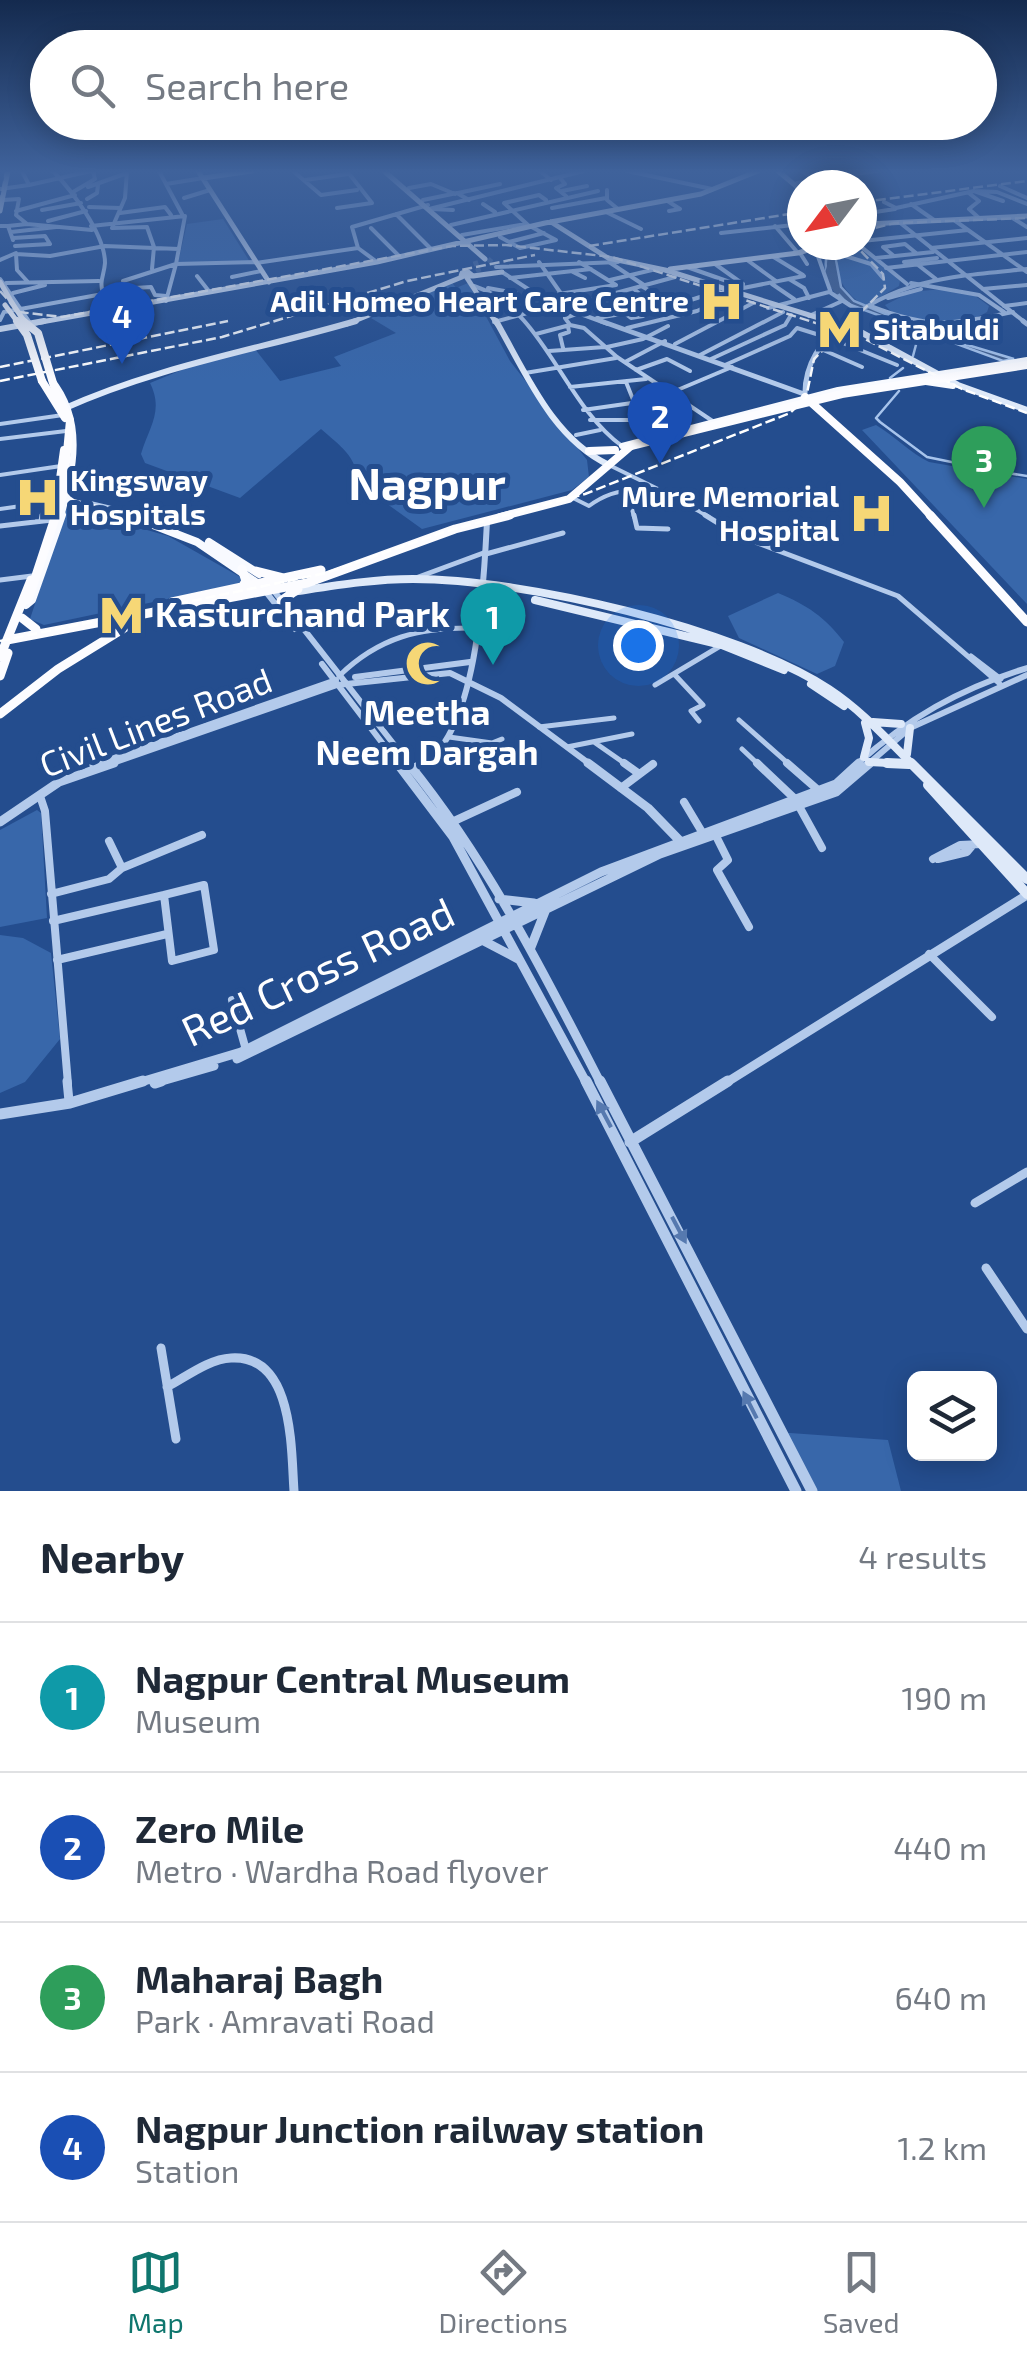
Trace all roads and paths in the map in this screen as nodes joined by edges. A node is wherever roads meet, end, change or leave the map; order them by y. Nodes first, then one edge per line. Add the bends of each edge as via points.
1 (484, 240) edge
2 (21, 241) edge
3 (48, 241) edge
4 (95, 241) edge
5 (152, 241) edge
6 (180, 241) edge
7 (242, 241) edge
8 (356, 241) edge
9 (384, 241) edge
10 (419, 241) edge
11 (467, 241) junction
12 (474, 241) edge
13 (515, 241) edge
14 (556, 241) edge
15 (579, 241) edge
16 (586, 241) edge
17 (897, 241) edge
18 (922, 241) edge
19 (1000, 241) edge
20 (0, 242) edge
21 (13, 242) junction
22 (509, 242) joint
23 (889, 242) junction
24 (985, 242) junction
25 (877, 243) edge
26 (97, 246) junction
27 (154, 247) junction
28 (358, 248) junction
29 (478, 248) junction
30 (931, 248) junction
31 (179, 249) junction
32 (427, 250) junction
33 (886, 250) junction
34 (913, 250) junction
35 (877, 251) edge
36 (1027, 252) edge
37 (16, 254) junction
38 (787, 254) edge
39 (1002, 254) junction
40 (905, 255) junction
41 (399, 256) junction
42 (772, 256) junction
43 (894, 256) junction
44 (877, 258) edge
45 (0, 260) edge
46 (747, 260) junction
47 (819, 260) edge
48 (858, 260) edge
49 (876, 260) edge
50 (376, 261) junction
51 (607, 261) junction
52 (948, 261) junction
53 (539, 262) junction
54 (579, 262) junction
55 (624, 262) junction
56 (256, 263) junction
57 (176, 264) junction
58 (490, 264) junction
59 (716, 264) junction
60 (918, 265) junction
61 (687, 267) junction
62 (886, 268) junction
63 (591, 269) junction
64 (150, 270) junction
65 (261, 270) junction
66 (658, 270) junction
67 (1026, 270) edge
68 (572, 271) junction
69 (546, 275) junction
70 (629, 275) junction
71 (197, 276) dead end
72 (965, 276) junction
73 (232, 277) dead end
74 (676, 277) junction
75 (472, 278) junction
76 (510, 278) junction
77 (586, 278) dead end
78 (883, 278) dead end
79 (789, 279) junction
80 (936, 279) junction
81 (26, 280) junction
82 (268, 280) junction
83 (609, 280) junction
84 (2, 281) edge
85 (100, 281) junction
86 (123, 281) dead end
87 (774, 282) junction
88 (909, 284) junction
89 (44, 285) dead end
90 (616, 285) junction
91 (1027, 285) edge
92 (644, 286) junction
93 (152, 288) junction
94 (747, 288) junction
95 (927, 288) junction
96 (633, 289) junction
97 (983, 289) junction
98 (208, 290) junction
99 (589, 290) junction
100 (625, 291) junction
101 (103, 292) junction
102 (725, 292) junction
103 (829, 292) junction
104 (14, 293) junction
105 (516, 293) dead end
106 (559, 294) junction
107 (0, 296) edge
108 (707, 296) junction
109 (166, 298) junction
110 (598, 298) junction
111 (809, 298) junction
112 (884, 299) junction
113 (662, 300) junction
114 (796, 300) junction
115 (717, 301) junction
116 (653, 302) dead end
117 (840, 302) junction
118 (753, 303) junction
119 (1027, 303) edge
120 (676, 305) junction
121 (5, 306) edge
122 (564, 306) junction
123 (770, 306) junction
124 (612, 308) junction
125 (23, 309) junction
126 (107, 310) junction
127 (863, 310) junction
128 (1007, 310) junction
129 (620, 311) junction
130 (580, 312) junction
131 (886, 312) junction
132 (690, 313) junction
133 (787, 314) junction
134 (518, 316) junction
135 (643, 316) dead end
136 (808, 316) junction
137 (596, 318) junction
138 (0, 320) edge
139 (496, 321) junction
140 (1026, 321) edge
141 (30, 323) junction
142 (569, 326) junction
143 (668, 326) dead end
144 (842, 326) junction
145 (941, 326) junction
146 (627, 328) junction
147 (0, 330) edge
148 (536, 334) junction
149 (649, 336) junction
150 (831, 338) junction
151 (665, 341) junction
152 (987, 341) dead end
153 (675, 344) junction
154 (607, 347) junction
155 (563, 348) junction
156 (650, 349) junction
157 (821, 349) junction
158 (549, 352) junction
159 (705, 357) junction
160 (617, 358) junction
161 (669, 359) junction
162 (624, 362) junction
163 (1027, 363) edge
164 (898, 365) dead end
165 (682, 366) junction
166 (728, 366) junction
167 (862, 367) dead end
168 (558, 370) junction
169 (634, 370) junction
170 (690, 371) dead end
171 (527, 373) junction
172 (934, 374) junction
173 (646, 378) junction
174 (46, 380) junction
175 (626, 382) junction
176 (953, 386) junction
177 (570, 387) junction
178 (660, 388) junction
179 (648, 393) dead end
180 (671, 395) junction
181 (832, 395) junction
182 (811, 398) junction
183 (590, 400) dead end
184 (634, 402) junction
185 (71, 403) junction
186 (602, 406) junction
187 (60, 409) junction
188 (1027, 411) edge
189 (586, 414) junction
190 (576, 415) dead end
191 (640, 420) junction
192 (715, 423) junction
193 (0, 424) edge
194 (616, 426) dead end
195 (601, 430) junction
196 (66, 431) junction
197 (653, 435) junction
198 (575, 436) junction
199 (0, 439) edge
200 (626, 447) junction
201 (589, 451) junction
202 (605, 463) junction
203 (61, 466) junction
204 (0, 475) edge
205 (659, 490) junction
206 (628, 493) junction
207 (571, 497) junction
208 (62, 499) junction
209 (20, 506) dead end
210 (0, 509) edge
211 (46, 521) junction
212 (487, 521) junction
213 (0, 526) edge
214 (668, 529) dead end
215 (562, 533) dead end
216 (486, 553) junction
217 (242, 569) junction
218 (256, 571) junction
219 (32, 576) junction
220 (295, 578) junction
221 (0, 580) edge
222 (411, 580) junction
223 (307, 583) junction
224 (482, 585) junction
225 (242, 588) junction
226 (267, 588) junction
227 (292, 592) junction
228 (282, 601) junction
229 (143, 613) junction
230 (1027, 618) edge
231 (18, 619) junction
232 (475, 628) junction
233 (34, 632) junction
234 (6, 637) edge
235 (723, 642) junction
236 (2, 654) edge
237 (470, 662) junction
238 (1027, 671) edge
239 (676, 675) junction
240 (0, 676) edge
241 (465, 676) junction
242 (339, 680) junction
243 (999, 680) junction
244 (655, 685) dead end
245 (0, 714) edge
246 (614, 718) dead end
247 (740, 720) dead end
248 (699, 722) dead end
249 (868, 722) junction
250 (540, 726) junction
251 (906, 726) junction
252 (632, 734) dead end
253 (449, 737) junction
254 (502, 739) dead end
255 (886, 739) junction
256 (594, 742) junction
257 (567, 747) junction
258 (742, 749) dead end
259 (867, 760) junction
260 (908, 761) junction
261 (653, 764) dead end
262 (414, 768) junction
263 (638, 773) junction
264 (621, 788) junction
265 (819, 791) junction
266 (517, 792) dead end
267 (39, 794) junction
268 (684, 802) dead end
269 (796, 803) junction
270 (961, 815) junction
271 (0, 820) edge
272 (452, 822) junction
273 (202, 835) dead end
274 (696, 837) junction
275 (109, 841) dead end
276 (822, 848) dead end
277 (122, 868) junction
278 (1027, 879) edge
279 (51, 894) junction
280 (164, 894) junction
281 (1027, 895) edge
282 (486, 896) junction
283 (499, 898) junction
284 (543, 906) junction
285 (53, 921) junction
286 (507, 923) junction
287 (749, 927) dead end
288 (168, 934) junction
289 (479, 938) junction
290 (531, 948) junction
291 (929, 954) junction
292 (57, 960) junction
293 (526, 965) junction
294 (375, 989) junction
295 (232, 1000) dead end
296 (992, 1017) dead end
297 (246, 1050) junction
298 (70, 1103) junction
299 (0, 1116) edge
300 (627, 1144) junction
301 (1027, 1172) edge
302 (975, 1204) dead end
303 (986, 1268) dead end
304 (1027, 1328) edge
305 (161, 1348) dead end
306 (167, 1387) junction
307 (176, 1439) dead end
308 (294, 1491) edge
309 (796, 1491) edge
310 (812, 1491) edge

1 - 29 main road
2 - 21 street
3 - 21 street
4 - 26 street
5 - 27 street
6 - 31 street
7 - 56 main road
8 - 28 street
9 - 41 street
10 - 32 street
11 - 12 main road
11 - 29 main road
11 - 32 main road
11 - 58 main road
13 - 22 street
14 - 22 street via 520,248
15 - 51 main road
16 - 55 main road
17 - 23 street
18 - 30 street
19 - 24 street
20 - 21 street
21 - 37 street
23 - 25 street
23 - 33 street
23 - 34 street
24 - 30 street
24 - 39 street
26 - 27 street
26 - 37 street via 50,256
26 - 85 street via 105,261
27 - 31 street
27 - 64 street
28 - 50 street
28 - 56 street
29 - 58 main road
30 - 34 street
30 - 34 street
30 - 52 street
31 - 57 street
32 - 41 main road
33 - 35 street
33 - 43 street
34 - 40 street
36 - 39 street
37 - 45 street
37 - 81 street
38 - 42 main road
39 - 52 street
39 - 67 street
40 - 43 street
40 - 60 street
41 - 50 main road
42 - 46 main road
42 - 79 street via 804,276
43 - 44 street
46 - 59 main road
46 - 87 street
47 - 103 street
48 - 78 street
49 - 62 street
50 - 82 main road
51 - 54 street
51 - 55 main road
51 - 70 street
52 - 60 street
52 - 60 street
52 - 72 street
53 - 54 street
53 - 58 street
53 - 69 street
54 - 63 street
55 - 66 main road
55 - 66 main road
56 - 57 street
56 - 65 main road
57 - 64 street
57 - 109 street
58 - 75 main road
58 - 76 street
59 - 61 main road
59 - 94 street
60 - 62 street
60 - 62 street
60 - 80 street
61 - 66 main road
61 - 94 street
62 - 88 street
63 - 68 street
63 - 83 street
64 - 86 street
64 - 93 street
65 - 73 street
65 - 82 main road
66 - 70 street
66 - 74 main road
66 - 102 main road
67 - 72 street
68 - 69 street
68 - 77 street
69 - 76 street
69 - 106 street
70 - 83 street
70 - 92 street
71 - 98 street
72 - 80 street
72 - 97 street
74 - 92 street
74 - 102 main road
75 - 105 street
75 - 134 street
75 - 139 main road
75 - 185 main road via 334,326 206,355
75 - 185 main road via 354,322 211,356
76 - 122 street
79 - 87 street
79 - 111 street
80 - 88 street
81 - 84 street
81 - 85 street
82 - 98 main road
82 - 109 main road
83 - 90 street
84 - 104 street
84 - 121 highway
85 - 101 street
87 - 94 street
87 - 114 street
88 - 95 street
88 - 112 street
89 - 104 street
90 - 99 street
90 - 100 street
91 - 97 street
92 - 96 street
92 - 113 street
93 - 101 street
93 - 109 street
94 - 102 street
95 - 112 street
95 - 128 street via 979,295
96 - 100 street
96 - 124 street via 648,301
97 - 128 street
98 - 109 main road
99 - 106 street
99 - 110 street
100 - 110 street
101 - 125 street
101 - 126 street
102 - 108 street
102 - 115 street
102 - 118 main road
102 - 123 main road
103 - 111 street
103 - 117 street
104 - 125 street
106 - 122 street
107 - 121 highway, bridge
108 - 115 street
108 - 120 street
109 - 126 main road
110 - 122 street
110 - 124 street
111 - 114 street
112 - 127 street
112 - 131 street
113 - 116 street
113 - 120 street
114 - 123 street
115 - 132 street
117 - 127 street
117 - 136 street
118 - 123 main road
118 - 153 street
119 - 128 street
120 - 129 street
120 - 132 street
121 - 125 street
121 - 138 street
121 - 174 highway, bridge via 27,335
121 - 174 highway, bridge via 38,333
122 - 130 street
122 - 134 street
123 - 133 main road
123 - 136 main road
124 - 129 street
125 - 141 street
126 - 141 main road
127 - 131 street
127 - 144 street
128 - 140 street
128 - 145 street
129 - 135 street
129 - 137 street
130 - 137 street
130 - 142 street via 564,318
131 - 145 street
132 - 146 street
133 - 144 main road
133 - 159 street
133 - 159 street via 785,325
134 - 139 street
134 - 148 street
136 - 144 main road
137 - 146 street
139 - 171 main road
141 - 147 main road
142 - 148 street
142 - 154 street via 584,328
142 - 155 street via 560,335
143 - 149 street
144 - 150 street
144 - 172 main road
145 - 152 street
146 - 149 street
148 - 158 street
149 - 151 street
149 - 154 street
150 - 157 street
150 - 164 street
150 - 166 street via 797,328
150 - 182 street via 807,360
151 - 153 street
151 - 156 street
153 - 159 street
154 - 155 street
154 - 160 street
155 - 158 street
156 - 161 street
156 - 162 street
157 - 167 street
157 - 182 street via 813,359
158 - 168 street
159 - 165 street
159 - 166 street
160 - 162 street
160 - 168 street
161 - 165 street
161 - 169 street
162 - 169 street
163 - 172 main road
163 - 200 highway, bridge via 842,394
165 - 170 street
166 - 180 street
166 - 182 street
168 - 171 street
168 - 177 street
169 - 173 street
171 - 198 main road
172 - 176 main road
172 - 176 main road
172 - 181 main road
172 - 188 main road
173 - 175 street
173 - 178 street
174 - 185 main road, bridge
174 - 187 highway, bridge
174 - 208 highway, bridge via 70,420
175 - 177 street
175 - 184 street
176 - 188 main road
177 - 189 street
178 - 179 street
178 - 180 street
180 - 184 street
180 - 192 street
181 - 182 highway
181 - 182 main road
182 - 192 main road, bridge
182 - 230 highway via 905,481
183 - 186 street
184 - 186 street
184 - 191 street via 648,416
185 - 187 main road
185 - 208 main road via 74,444
186 - 189 street
187 - 193 street
187 - 196 highway
189 - 190 street
189 - 191 street
189 - 195 street
191 - 197 street
192 - 197 main road
192 - 200 main road, bridge
194 - 195 street
195 - 198 street
195 - 200 street
196 - 199 street
196 - 203 highway
197 - 200 main road
198 - 201 main road
198 - 202 main road
200 - 201 highway
200 - 202 highway
201 - 202 main road
202 - 205 street
202 - 207 highway
202 - 220 highway via 560,498 449,526
203 - 204 street
203 - 208 highway
205 - 206 street
205 - 243 street via 738,536 898,596
206 - 207 street via 589,506
206 - 214 street via 637,528
207 - 212 highway
208 - 211 highway
208 - 217 main road via 181,534
208 - 218 main road, bridge via 180,529
208 - 231 highway, bridge
209 - 210 street
211 - 213 street
211 - 219 highway
212 - 216 street
212 - 223 highway
215 - 216 street
216 - 222 street
216 - 224 street
217 - 225 highway
217 - 226 main road
218 - 220 highway
218 - 226 main road
219 - 221 street
219 - 231 highway
220 - 226 highway
222 - 224 main road
222 - 227 main road
223 - 226 highway
223 - 227 highway
224 - 232 street
224 - 235 main road
225 - 226 highway
225 - 229 highway
226 - 228 street
226 - 229 highway
226 - 242 street
227 - 228 highway
228 - 242 street
229 - 233 highway
229 - 245 main road
229 - 245 highway
231 - 233 highway
231 - 234 highway
232 - 237 street
232 - 242 street via 424,626 408,632 364,649
233 - 234 highway
233 - 236 highway
234 - 236 highway
235 - 239 street
235 - 249 main road via 796,675
236 - 240 highway
237 - 241 street
237 - 242 street
238 - 243 street, Red Cross Road
239 - 244 street
239 - 248 street via 703,705 691,711
241 - 242 street
241 - 250 street
241 - 253 street
242 - 262 street
242 - 267 street, Civil Lines Road
242 - 271 street via 56,778
242 - 282 street via 425,794
243 - 251 street, Red Cross Road
246 - 250 street
247 - 265 street
249 - 251 main road
249 - 255 main road
249 - 259 main road
250 - 257 street
251 - 255 street, Red Cross Road
251 - 260 main road
252 - 256 street
253 - 254 street
253 - 262 street via 436,756
255 - 259 street, Red Cross Road
255 - 260 main road
256 - 257 street
256 - 263 street
257 - 264 street
258 - 269 street
259 - 260 main road
259 - 265 street, Red Cross Road
259 - 269 street, Red Cross Road via 836,792
260 - 270 main road
261 - 263 street
262 - 272 street
263 - 264 street
264 - 274 street
265 - 269 street, Red Cross Road
266 - 272 street
267 - 271 street, Civil Lines Road
267 - 279 street
268 - 274 street
269 - 274 street, Red Cross Road
269 - 276 street
270 - 278 main road
270 - 281 main road via 977,845
272 - 283 street
273 - 277 street
274 - 284 street, Red Cross Road
274 - 287 street via 728,861 718,872
275 - 277 street
277 - 279 street via 108,879
279 - 285 street
280 - 285 street
280 - 288 street
280 - 288 street via 204,884 214,950 172,961
281 - 291 street
282 - 286 street
282 - 289 street via 489,916
283 - 284 street, Red Cross Road
283 - 286 street
284 - 286 street, Red Cross Road
284 - 290 street
285 - 292 street
286 - 289 street, Red Cross Road
286 - 290 street
286 - 293 street
288 - 292 street
289 - 293 street
289 - 294 street, Red Cross Road
290 - 300 street
291 - 296 street
291 - 300 street
292 - 298 street
300 -> 293 street
294 - 297 street, Red Cross Road
294 - 299 street via 247,1056 70,1107
295 - 297 street
297 - 298 street, Red Cross Road
298 - 299 street, Red Cross Road
309 -> 300 street
300 -> 310 street
301 - 302 street
303 - 304 street
305 - 306 street
306 - 307 street
306 - 308 street via 227,1358 267,1372 279,1386 288,1422

